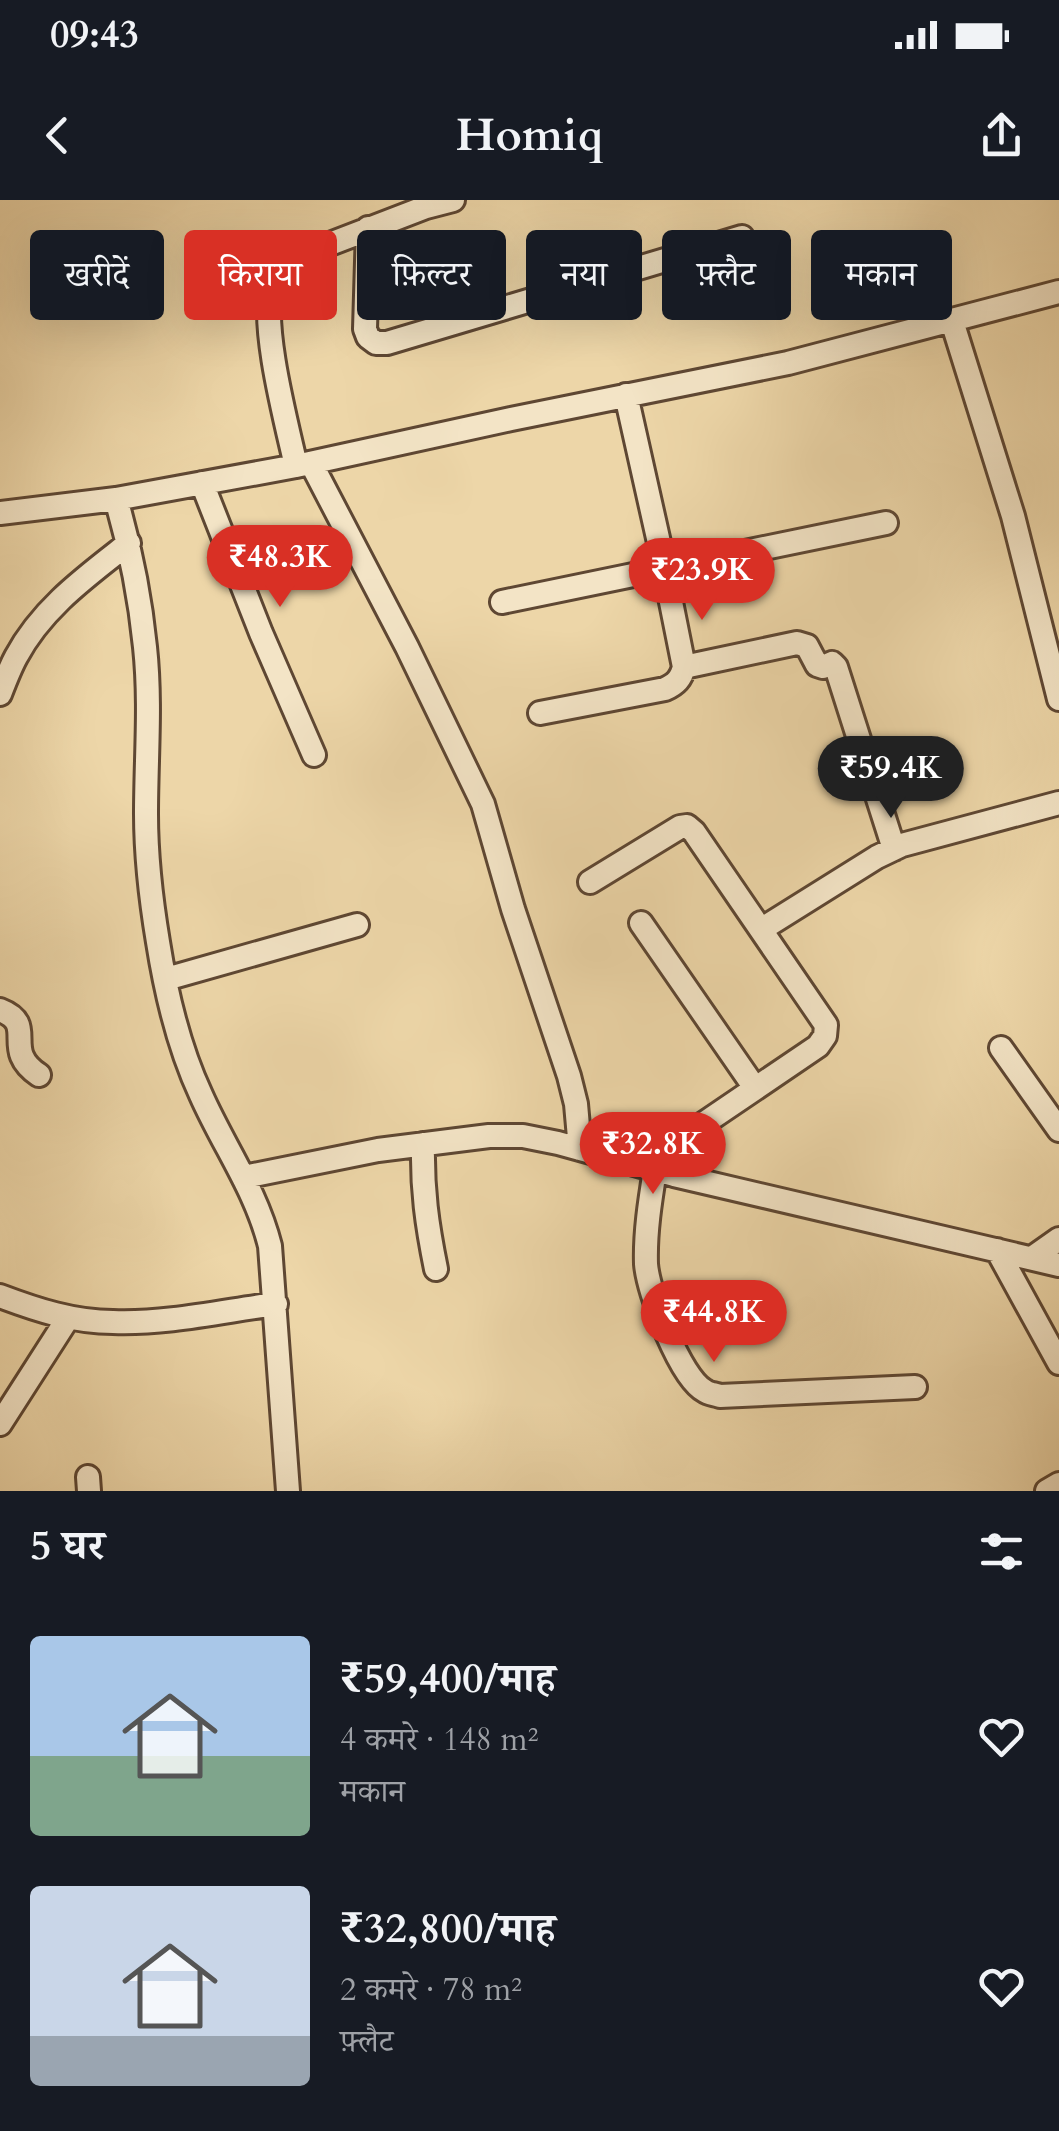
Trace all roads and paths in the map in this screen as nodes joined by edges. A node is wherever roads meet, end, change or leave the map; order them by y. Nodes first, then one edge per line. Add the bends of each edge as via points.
1 (451, 200) edge
2 (368, 228) junction
3 (662, 260) edge
4 (1059, 292) edge
5 (952, 321) junction
6 (626, 396) junction
7 (303, 465) junction
8 (202, 483) junction
9 (116, 499) junction
10 (0, 513) edge
11 (886, 524) dead end
12 (129, 543) junction
13 (665, 570) junction
14 (502, 602) dead end
15 (684, 668) junction
16 (0, 694) edge
17 (1059, 698) edge
18 (540, 714) dead end
19 (314, 755) dead end
20 (1059, 803) edge
21 (894, 848) junction
22 (590, 882) dead end
23 (640, 923) dead end
24 (356, 925) dead end
25 (762, 929) junction
26 (166, 978) junction
27 (0, 1010) edge
28 (1002, 1048) dead end
29 (39, 1075) dead end
30 (755, 1088) junction
31 (1059, 1130) edge
32 (423, 1144) junction
33 (580, 1149) junction
34 (648, 1168) junction
35 (244, 1177) junction
36 (1059, 1239) edge
37 (997, 1250) junction
38 (1032, 1258) junction
39 (1059, 1265) edge
40 (436, 1269) dead end
41 (0, 1296) edge
42 (276, 1304) junction
43 (68, 1318) junction
44 (1059, 1362) edge
45 (915, 1387) dead end
46 (2, 1416) edge
47 (1059, 1484) edge
48 (288, 1491) edge
49 (1047, 1491) edge

1 - 2 street
2 - 3 street via 365,329 376,343
2 - 7 street via 296,256 272,285 274,363
4 - 5 street
5 - 6 street
5 - 17 street via 1013,516
6 - 7 street
6 - 13 street
7 - 8 street
7 - 33 street via 407,647 484,804 569,1076
8 - 9 street
8 - 19 street
9 - 10 street
9 - 12 street
11 - 13 street
12 - 16 street via 38,623
12 - 26 street via 146,648 150,890
13 - 14 street
13 - 15 street
15 - 18 street via 665,688
15 - 21 street via 797,643 807,646 817,665 836,666
20 - 21 street
21 - 25 street
22 - 25 street via 687,826
23 - 30 street
24 - 26 street
25 - 30 street via 826,1025 818,1046
26 - 35 street via 200,1092
27 - 29 street via 18,1022 17,1049
28 - 31 street
30 - 34 street
32 - 33 street via 523,1136
32 - 35 street
32 - 40 street via 424,1204
33 - 34 street
34 - 37 street
34 - 45 street via 646,1267 652,1295 681,1361 704,1391 720,1396
35 - 42 street via 270,1246
36 - 38 street
37 - 38 street
37 - 44 street
38 - 39 street
41 - 43 street
42 - 43 street via 164,1319
42 - 48 street
43 - 46 street
47 - 49 street

